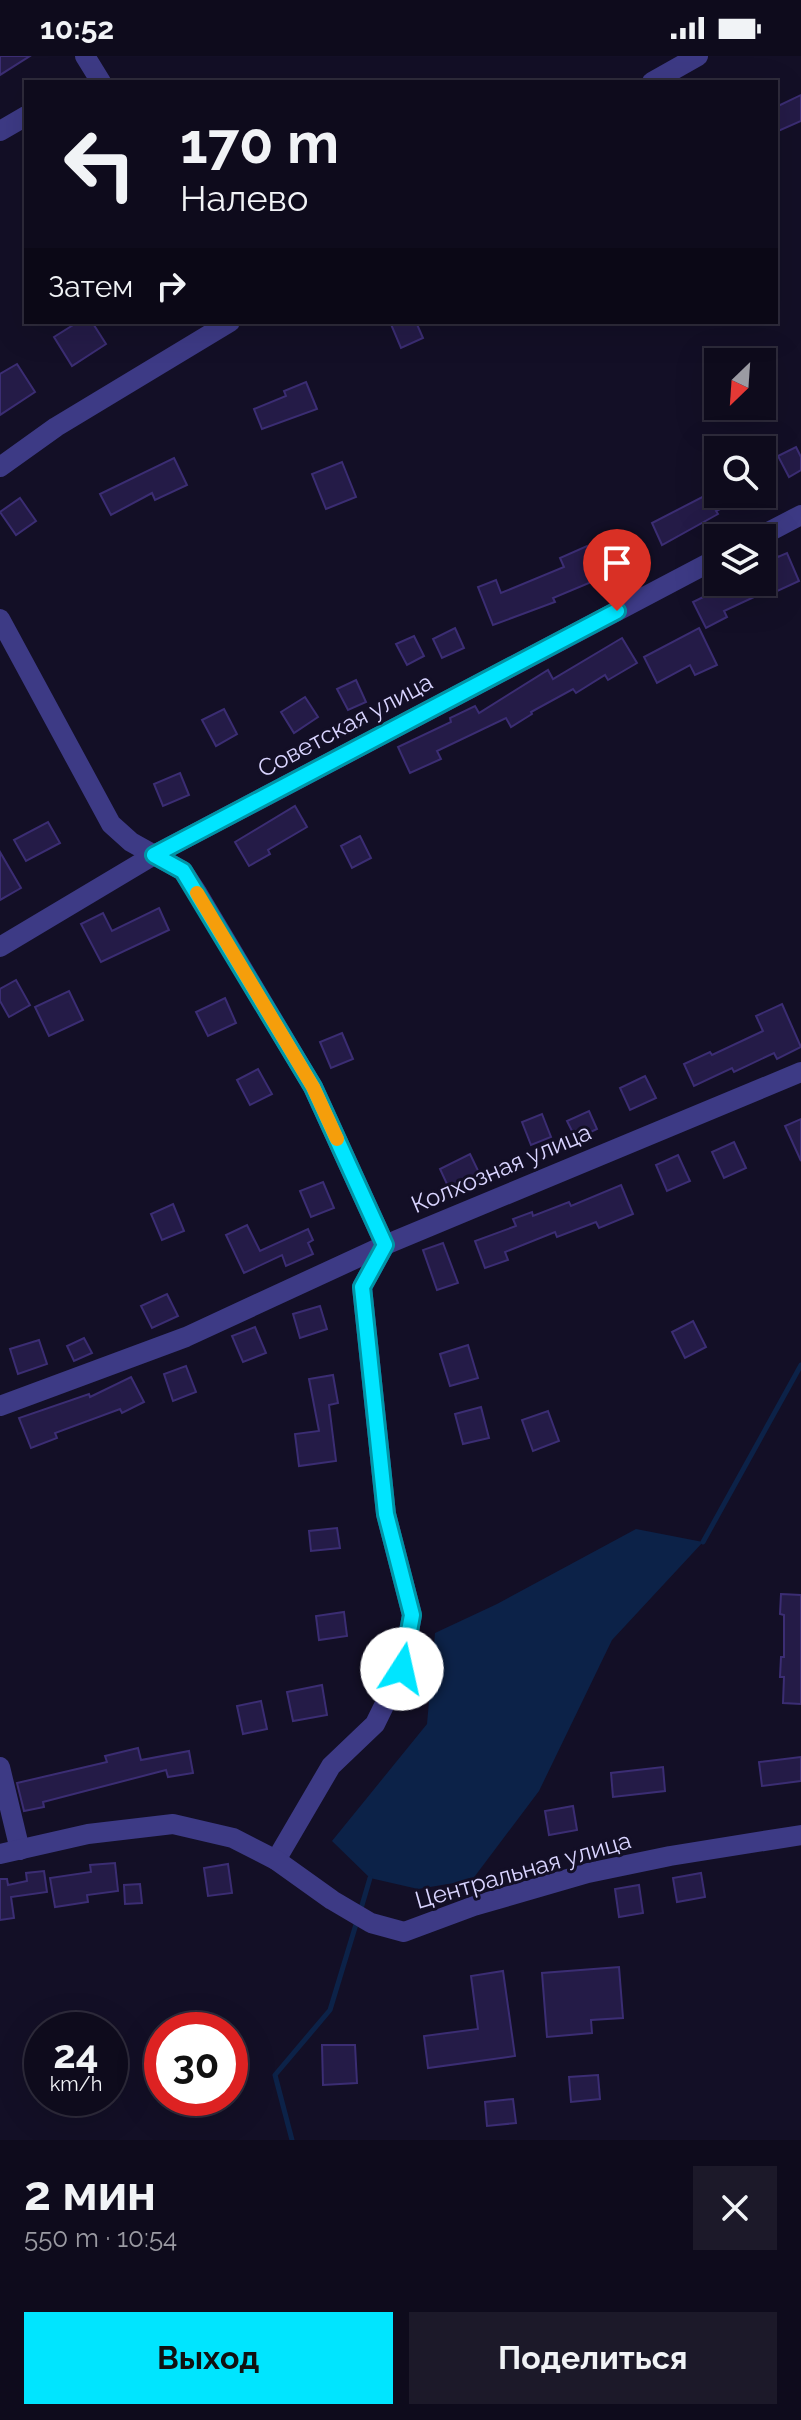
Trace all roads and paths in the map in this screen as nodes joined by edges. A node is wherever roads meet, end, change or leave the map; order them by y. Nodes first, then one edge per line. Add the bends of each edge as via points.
1 (698, 56) edge
2 (656, 80) edge
3 (24, 117) edge
4 (0, 131) edge
5 (227, 324) edge
6 (0, 467) edge
7 (801, 515) edge
8 (776, 528) edge
9 (704, 565) edge
10 (0, 619) edge
11 (154, 855) junction
12 (0, 947) edge
13 (801, 1072) edge
14 (385, 1245) junction
15 (0, 1406) edge
16 (0, 1767) edge
17 (801, 1835) edge
18 (10, 1852) edge
19 (276, 1860) junction

1 - 2 street
3 - 4 street
5 - 6 street
7 - 8 street
9 - 11 street, Советская улица
10 - 11 street via 111,824
11 - 12 street, Советская улица
11 - 14 street via 183,871 313,1087
13 - 14 street, Колхозная улица
14 - 15 street, Колхозная улица via 186,1337
14 - 19 street via 362,1287 386,1514 412,1615 402,1669 375,1724 331,1766
16 - 18 street
17 - 19 street, Центральная улица via 588,1873 404,1932 371,1923
18 - 19 street, Центральная улица via 88,1834 173,1824 233,1838

